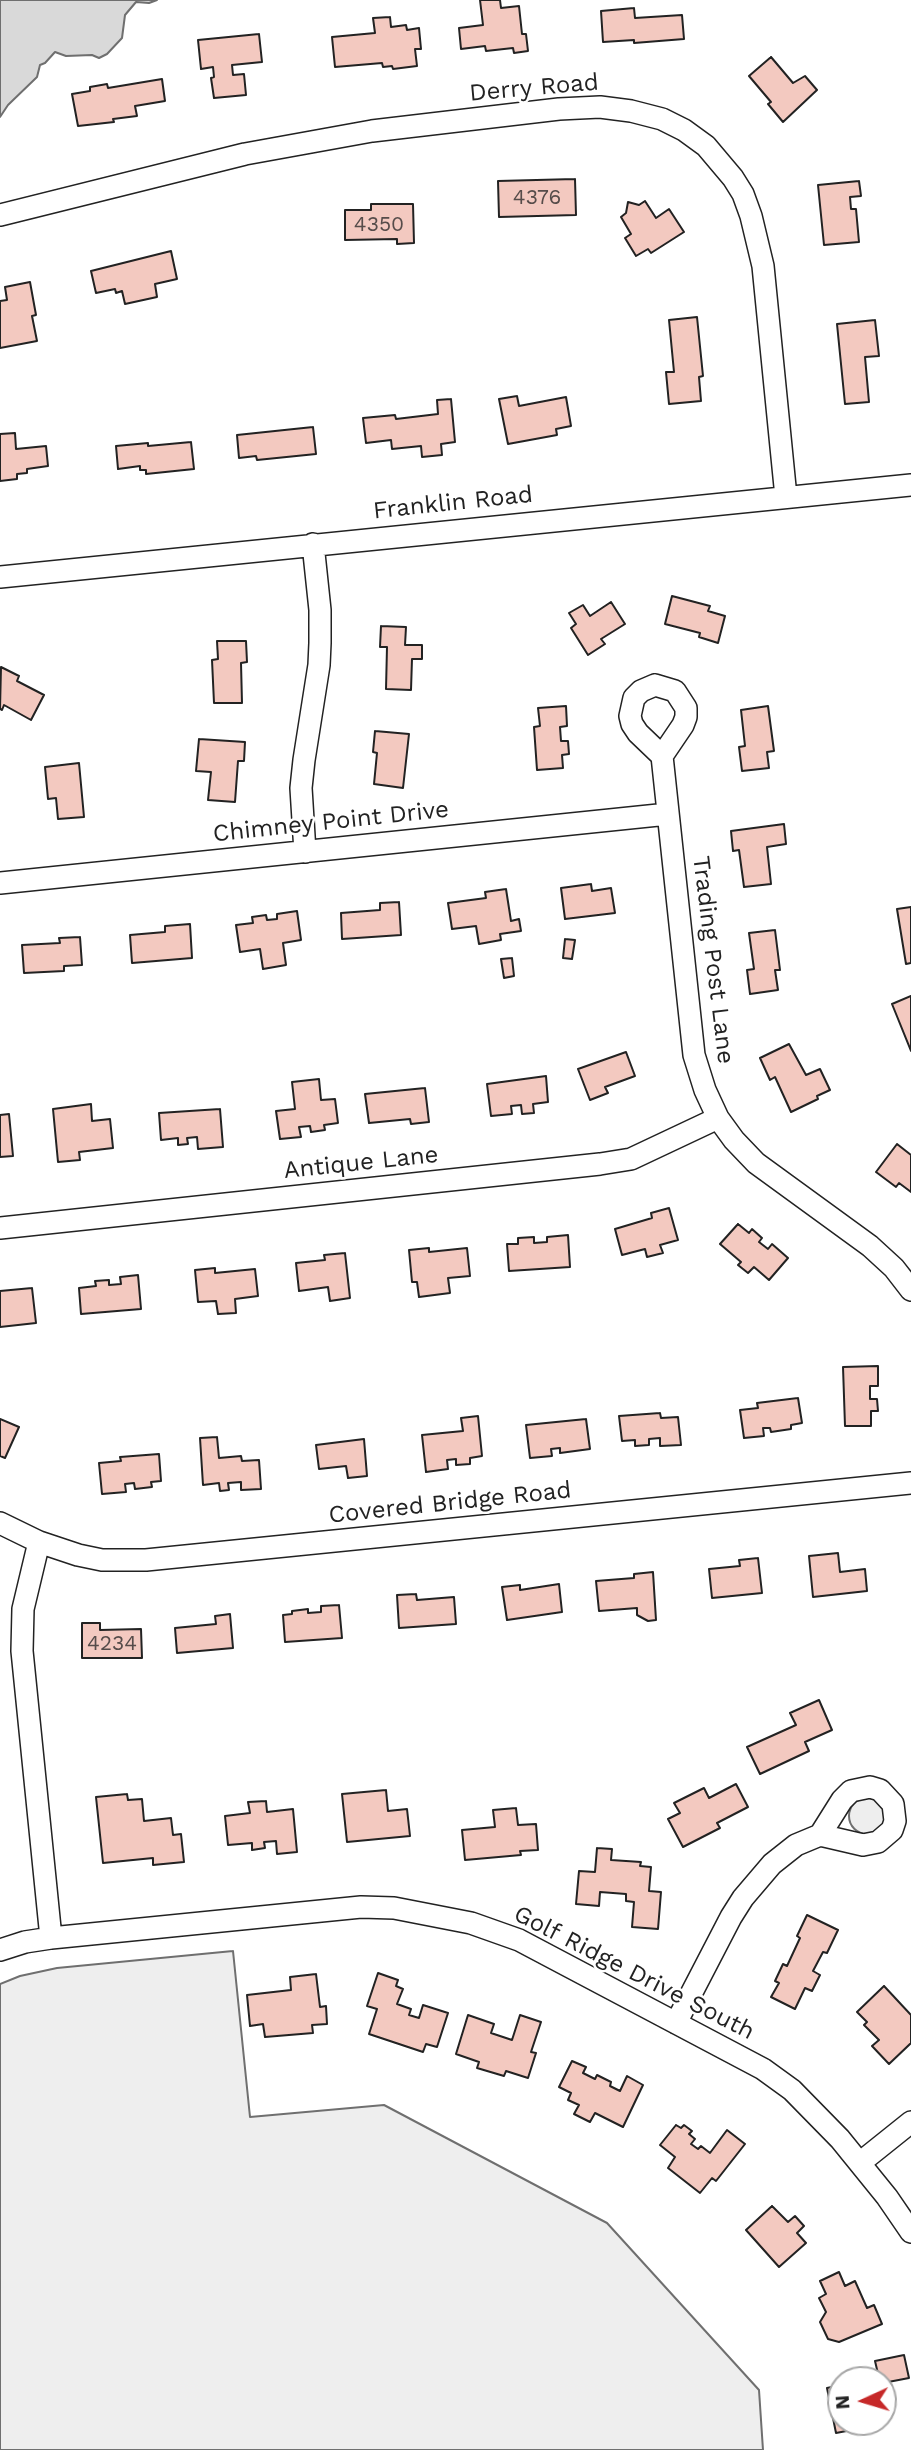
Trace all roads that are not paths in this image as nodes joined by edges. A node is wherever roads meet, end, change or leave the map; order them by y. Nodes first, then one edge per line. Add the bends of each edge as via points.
1 (0, 215) edge
2 (911, 485) edge
3 (786, 497) junction
4 (313, 544) junction
5 (0, 577) edge
6 (662, 756) dead end
7 (668, 814) junction
8 (305, 852) junction
9 (0, 883) edge
10 (718, 1118) junction
11 (0, 1228) edge
12 (911, 1290) edge
13 (911, 1483) edge
14 (0, 1523) edge
15 (39, 1542) junction
16 (820, 1835) dead end
17 (51, 1938) junction
18 (0, 1950) edge
19 (676, 2023) junction
20 (911, 2122) edge
21 (861, 2162) junction
22 (911, 2232) edge

1 - 3 street, Derry Road via 245,154 372,131 586,107 662,119 713,153 743,194 751,216 763,266
2 - 3 street, Franklin Road
3 - 4 street, Franklin Road
4 - 5 street, Franklin Road
4 - 8 street via 320,643 304,760
6 - 7 street, Trading Post Lane
7 - 8 street, Chimney Point Drive
7 - 10 street, Trading Post Lane via 694,1055
8 - 9 street, Chimney Point Drive
10 - 11 street, Antique Lane via 631,1159 600,1164
10 - 12 street, Trading Post Lane via 756,1163 870,1246
13 - 15 street, Covered Bridge Road via 146,1560 102,1560
14 - 15 street, Covered Bridge Road
15 - 17 street via 23,1609 22,1651
16 - 19 street via 782,1856 743,1898
17 - 18 street, Golf Ridge Drive South
17 - 19 street, Golf Ridge Drive South via 330,1910 394,1908 471,1923 519,1940
19 - 21 street, Golf Ridge Drive South via 763,2069 792,2090
20 - 21 street
21 - 22 street, Golf Ridge Drive South

